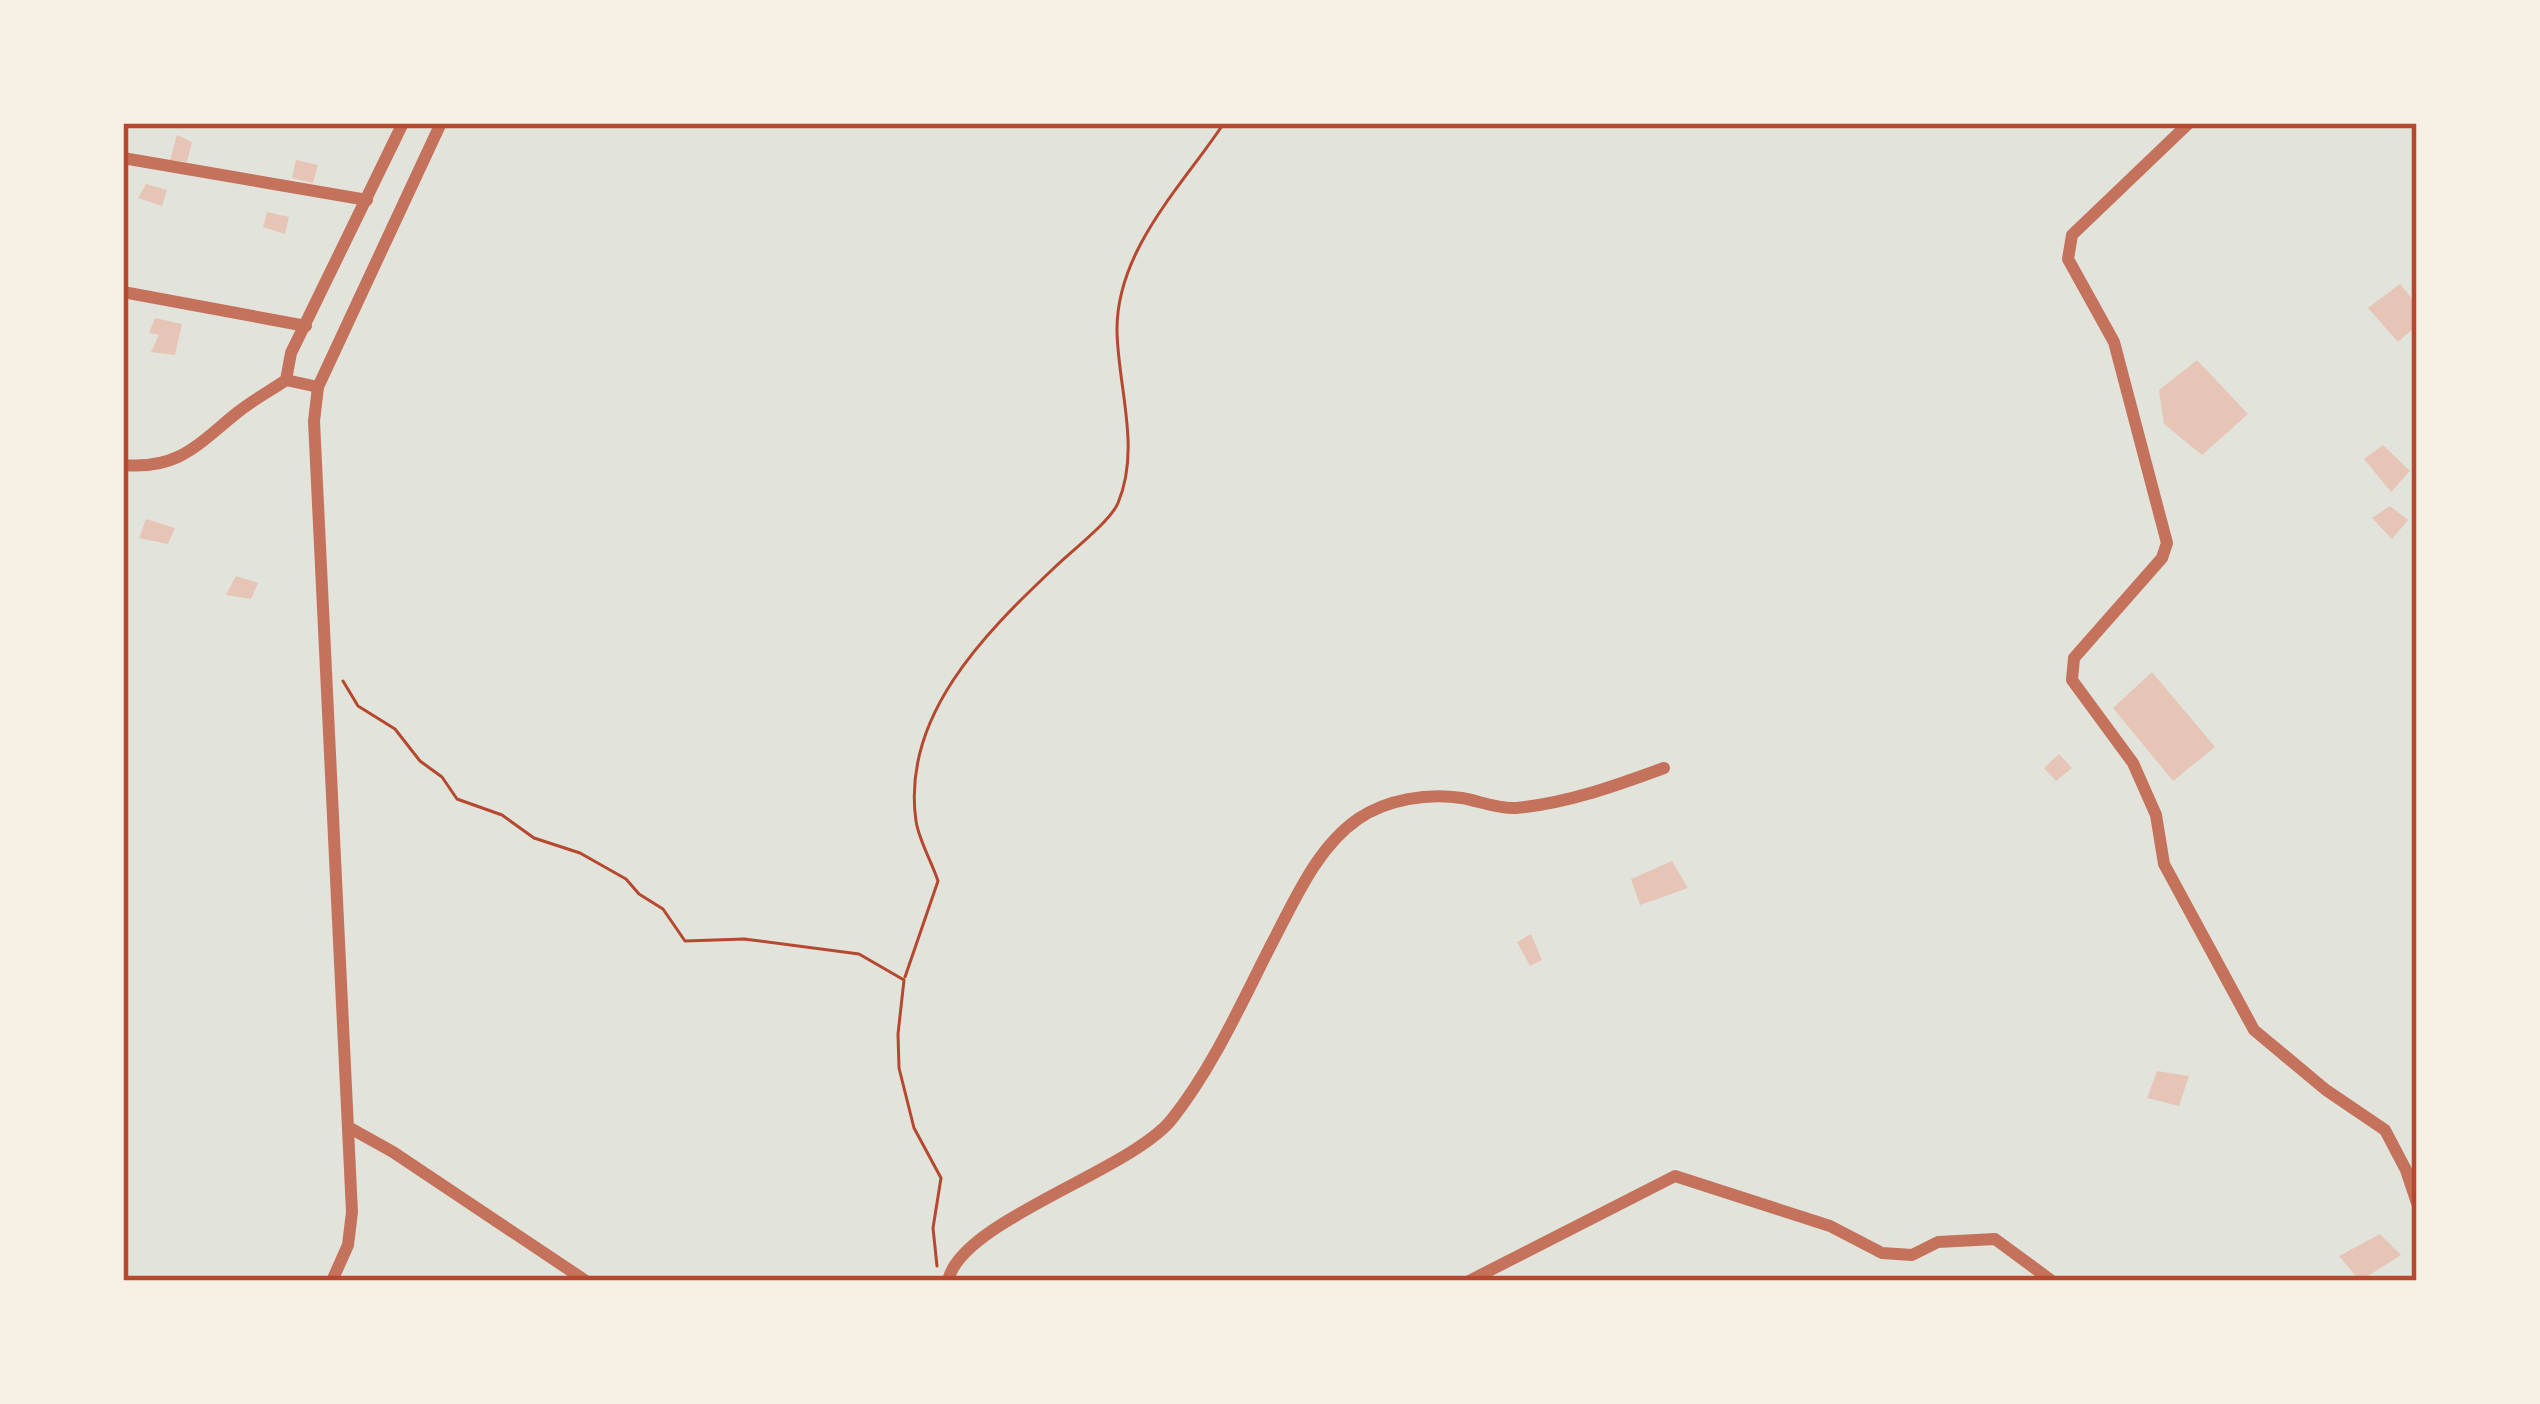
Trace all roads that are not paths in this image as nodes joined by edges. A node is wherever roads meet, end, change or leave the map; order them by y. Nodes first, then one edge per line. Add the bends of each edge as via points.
1 (403, 123) edge
2 (441, 123) edge
3 (2188, 123) edge
4 (123, 158) edge
5 (367, 200) junction
6 (123, 292) edge
7 (306, 326) junction
8 (286, 380) junction
9 (318, 387) junction
10 (123, 465) edge
11 (1664, 768) dead end
12 (350, 1128) junction
13 (2417, 1203) edge
14 (332, 1281) edge
15 (586, 1281) edge
16 (945, 1281) edge
17 (1469, 1281) edge
18 (2052, 1281) edge

1 - 5 street
2 - 9 street
3 - 13 street via 2072,236 2068,259 2114,342 2167,543 2074,658 2072,680 2133,763 2156,815 2164,864 2254,1030 2385,1130
4 - 5 street
5 - 7 street
6 - 7 street
7 - 8 street
8 - 9 street
8 - 10 street via 165,465
9 - 12 street
11 - 16 street via 1587,796 1510,809 1456,797 1400,799 1356,820 1310,871 1170,1122 992,1231
12 - 14 street via 352,1212
12 - 15 street
17 - 18 street via 1675,1176 1829,1226 1882,1252 1912,1255 1938,1242 1995,1239

